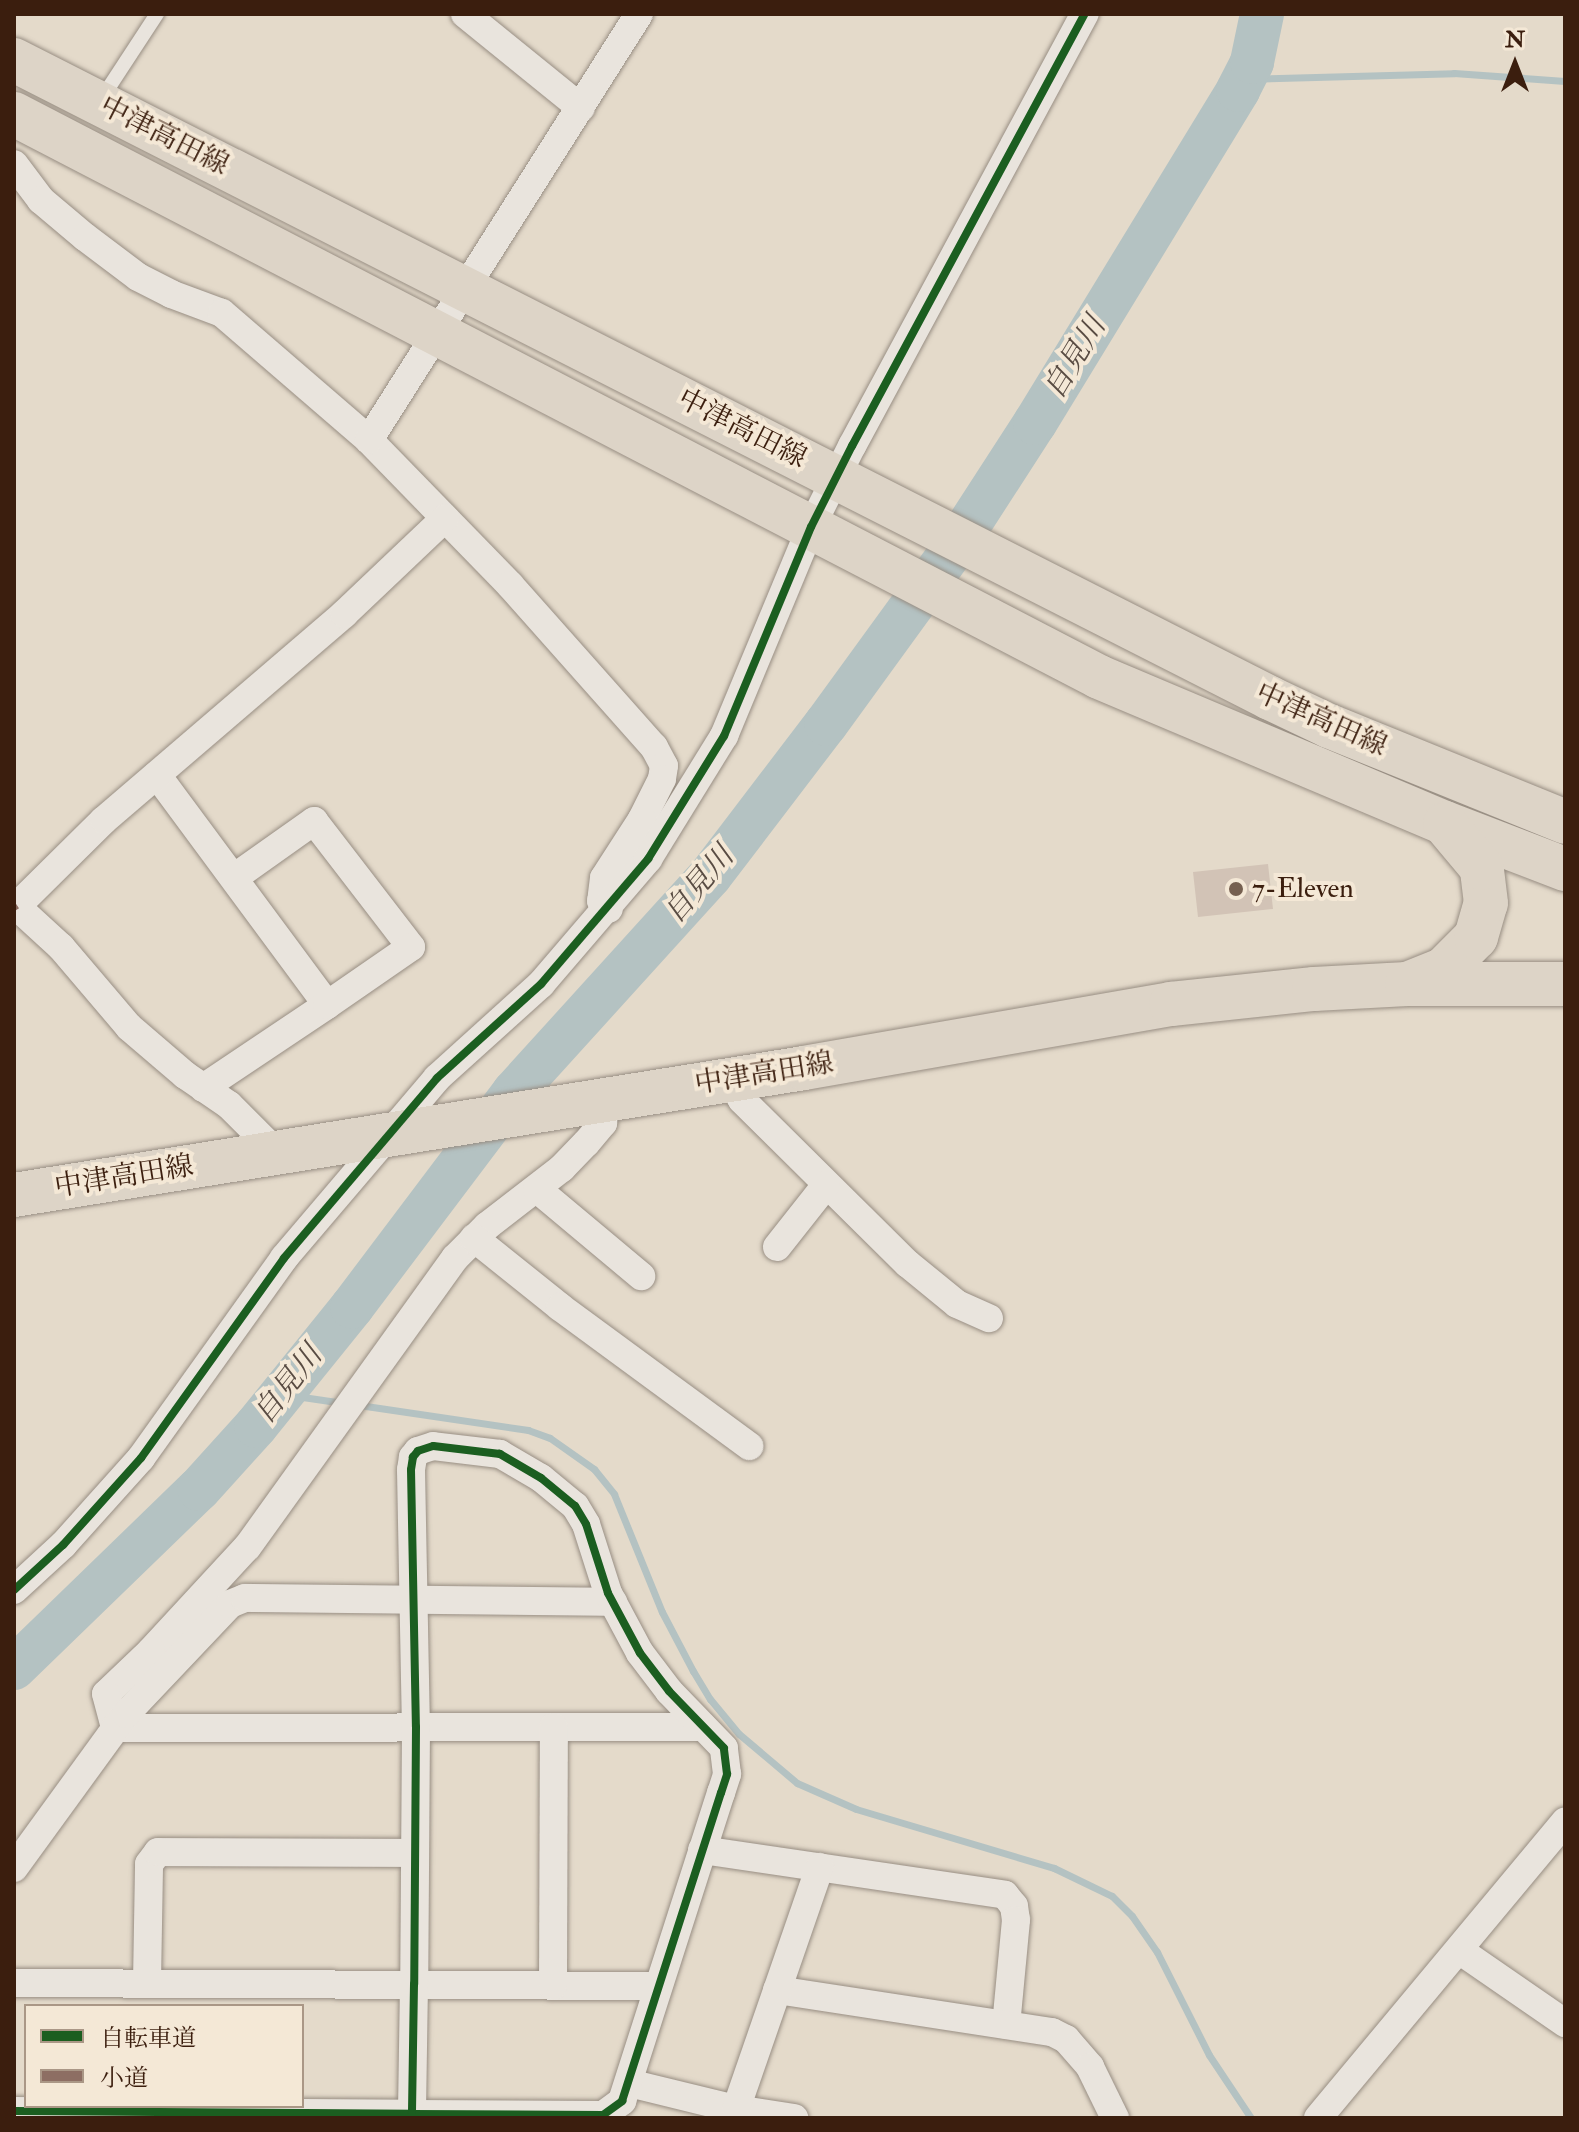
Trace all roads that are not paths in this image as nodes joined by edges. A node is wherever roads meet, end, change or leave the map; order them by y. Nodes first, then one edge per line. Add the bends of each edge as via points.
1 (157, 14) edge
2 (465, 14) edge
3 (639, 14) edge
4 (1085, 14) edge
5 (30, 68) edge
6 (99, 103) junction
7 (581, 108) junction
8 (17, 125) edge
9 (14, 164) edge
10 (467, 289) junction
11 (440, 333) junction
12 (369, 440) junction
13 (445, 518) junction
14 (811, 527) junction
15 (157, 775) junction
16 (1563, 822) edge
17 (1445, 823) junction
18 (1565, 869) edge
19 (235, 877) junction
20 (15, 905) edge
21 (609, 909) junction
22 (1407, 984) junction
23 (1565, 984) edge
24 (327, 1005) junction
25 (730, 1080) junction
26 (203, 1088) junction
27 (602, 1101) junction
28 (404, 1133) junction
29 (276, 1152) junction
30 (826, 1185) junction
31 (537, 1189) junction
32 (14, 1195) edge
33 (474, 1238) junction
34 (777, 1247) dead end
35 (641, 1276) dead end
36 (989, 1318) dead end
37 (749, 1446) dead end
38 (14, 1590) edge
39 (415, 1600) junction
40 (613, 1602) junction
41 (416, 1727) junction
42 (554, 1727) junction
43 (703, 1727) junction
44 (115, 1728) junction
45 (1565, 1822) edge
46 (702, 1850) junction
47 (414, 1853) junction
48 (820, 1867) junction
49 (14, 1868) edge
50 (1459, 1950) junction
51 (147, 1982) junction
52 (14, 1983) edge
53 (414, 1984) junction
54 (553, 1986) junction
55 (658, 1986) junction
56 (777, 1990) junction
57 (1565, 2023) edge
58 (1006, 2025) junction
59 (629, 2083) junction
60 (736, 2109) junction
61 (14, 2111) edge
62 (412, 2116) edge
63 (794, 2118) edge
64 (1115, 2118) edge
65 (1318, 2118) edge

1 - 6 lane
2 - 7 street
3 - 7 street
4 - 14 street
5 - 6 main road, 中津高田線
5 - 8 street
6 - 10 main road, 中津高田線
7 - 10 street
8 - 11 main road, 中津高田線
9 - 12 street via 41,200 85,237 138,277 222,313
10 - 11 street
10 - 16 main road, 中津高田線 via 1329,726
11 - 12 street
11 - 14 main road, 中津高田線
12 - 13 street
13 - 15 street via 344,614
13 - 21 street via 660,756 664,766 658,792 604,878 601,901
14 - 17 main road, 中津高田線 via 1099,677
14 - 21 street via 724,736 648,859
15 - 19 street
15 - 20 street
17 - 18 main road, 中津高田線
17 - 22 main road via 1482,868 1486,903 1476,937 1444,969
19 - 24 street
19 - 24 street via 314,821 411,947
20 - 26 street via 61,947 129,1027
21 - 28 street via 541,984 437,1078
22 - 23 main road, 中津高田線
22 - 25 main road, 中津高田線 via 1171,1004
24 - 26 street
25 - 27 main road, 中津高田線
25 - 30 street via 742,1100
26 - 29 street via 229,1105
27 - 28 main road, 中津高田線
27 - 31 street via 603,1123
28 - 29 main road, 中津高田線
28 - 38 street via 284,1258 141,1458 63,1545
29 - 32 main road, 中津高田線
30 - 34 street
30 - 36 street via 933,1286
31 - 33 street
31 - 35 street
33 - 37 street
33 - 44 street via 435,1283 247,1547 106,1694
39 - 40 street
39 - 40 street via 412,1462 418,1451 433,1446 500,1454 575,1506
39 - 41 street
39 - 44 street via 245,1598 230,1604
40 - 43 street via 652,1670
41 - 42 street
41 - 44 street
41 - 47 street
42 - 43 street
42 - 54 street
43 - 46 street via 724,1748 727,1774
44 - 49 street
45 - 50 street
46 - 48 street
46 - 55 street
47 - 51 street via 158,1852 149,1864
47 - 53 street
48 - 56 street
48 - 58 street via 1005,1895 1016,1920
50 - 57 street
50 - 65 street
51 - 52 street
51 - 53 street
53 - 54 street
53 - 62 street
54 - 55 street
55 - 59 street
56 - 58 street
56 - 60 street
58 - 64 street via 1066,2039 1090,2067
59 - 60 street
59 - 62 street via 622,2101 603,2115
60 - 63 street
61 - 62 street

